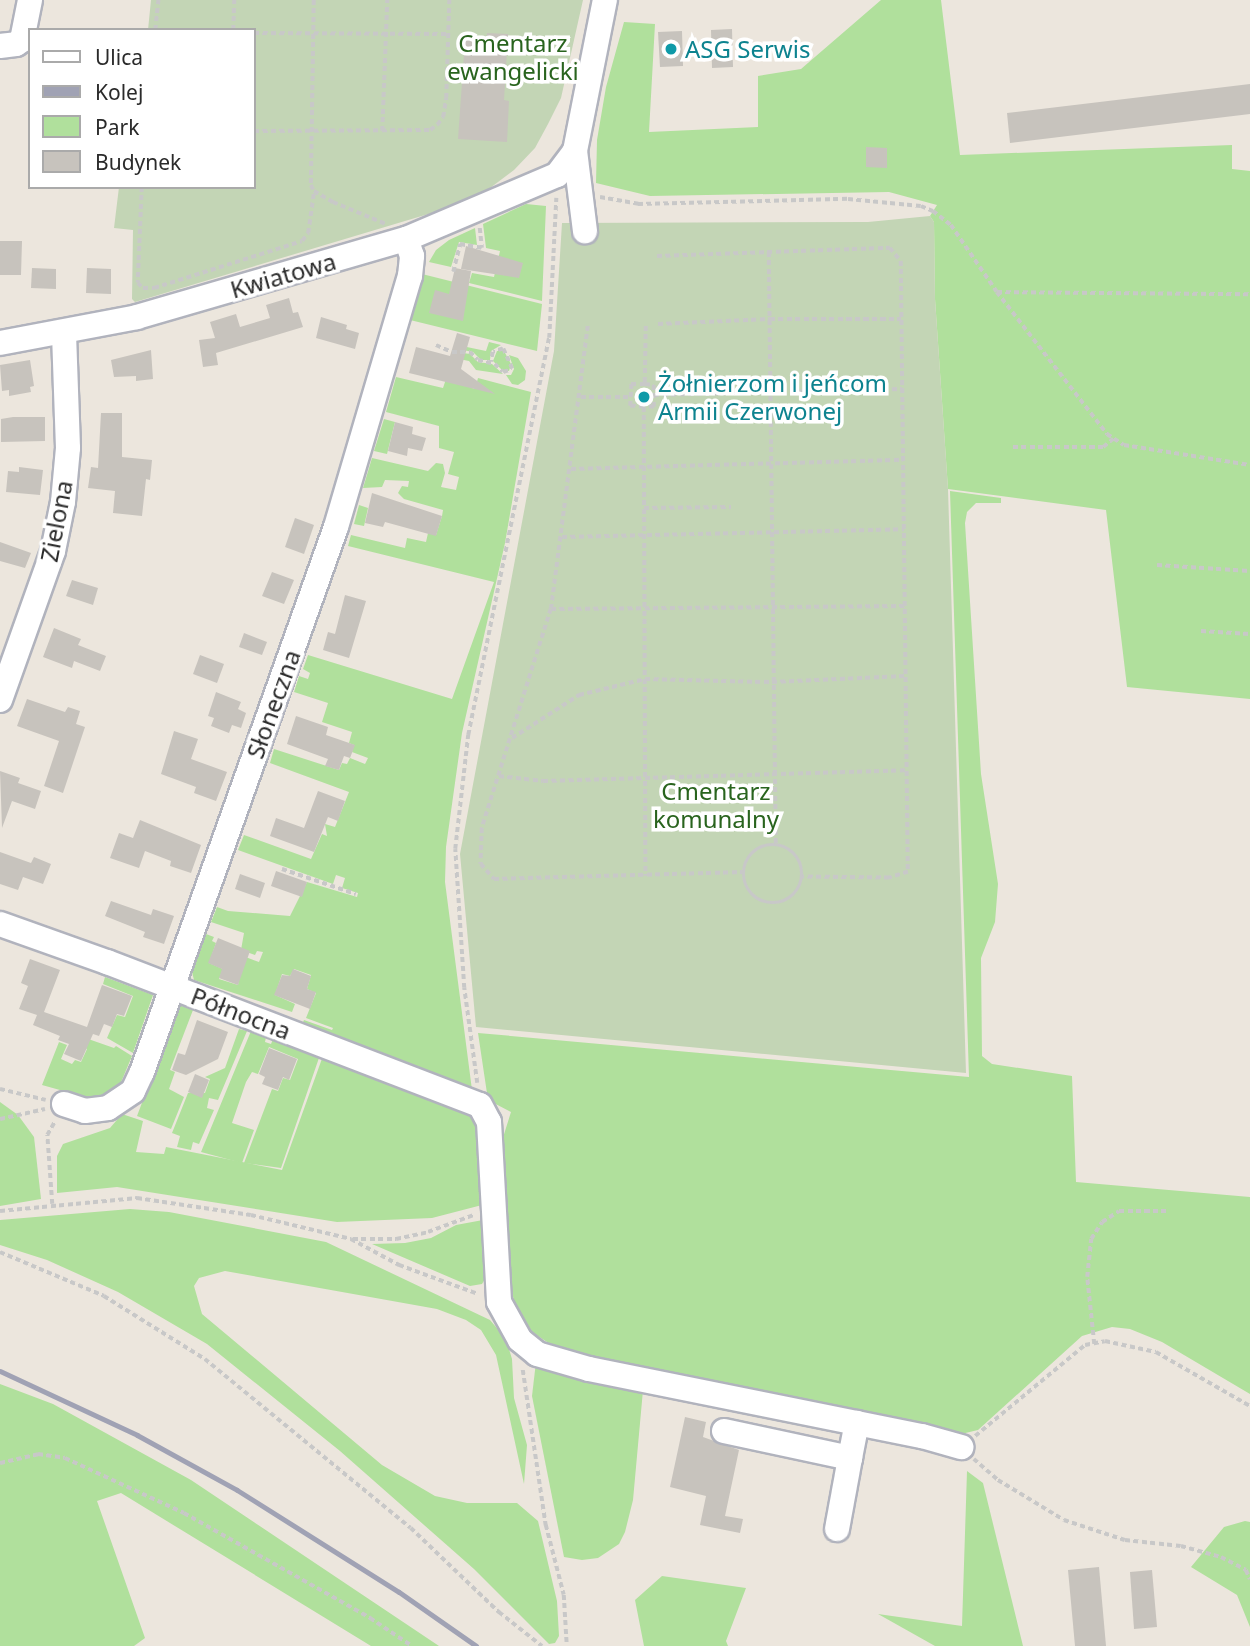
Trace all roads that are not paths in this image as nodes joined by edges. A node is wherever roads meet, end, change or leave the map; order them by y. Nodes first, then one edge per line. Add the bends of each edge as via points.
1 (30, 0) edge
2 (604, 0) edge
3 (0, 46) edge
4 (575, 151) junction
5 (585, 231) dead end
6 (406, 239) junction
7 (64, 333) junction
8 (0, 343) edge
9 (5, 669) edge
10 (0, 700) edge
11 (0, 924) edge
12 (172, 986) junction
13 (65, 1104) road end
14 (857, 1423) junction
15 (724, 1431) dead end
16 (961, 1447) road end
17 (850, 1458) junction
18 (837, 1529) dead end

1 - 3 street via 23,40
2 - 4 street
4 - 5 street
4 - 6 street, Kwiatowa via 557,175
6 - 7 street, Kwiatowa via 137,317
6 - 12 street, Słoneczna via 412,256 410,276 336,527
7 - 8 street, Kwiatowa
7 - 9 street, Zielona via 68,448 63,502 53,551
9 - 10 street, Zielona
11 - 12 street, Północna
12 - 13 street, Słoneczna via 133,1091 96,1111
12 - 14 street, Północna via 480,1105 489,1122 499,1302 508,1322 537,1354 589,1369
14 - 16 street
14 - 17 street
15 - 17 street
17 - 18 street

